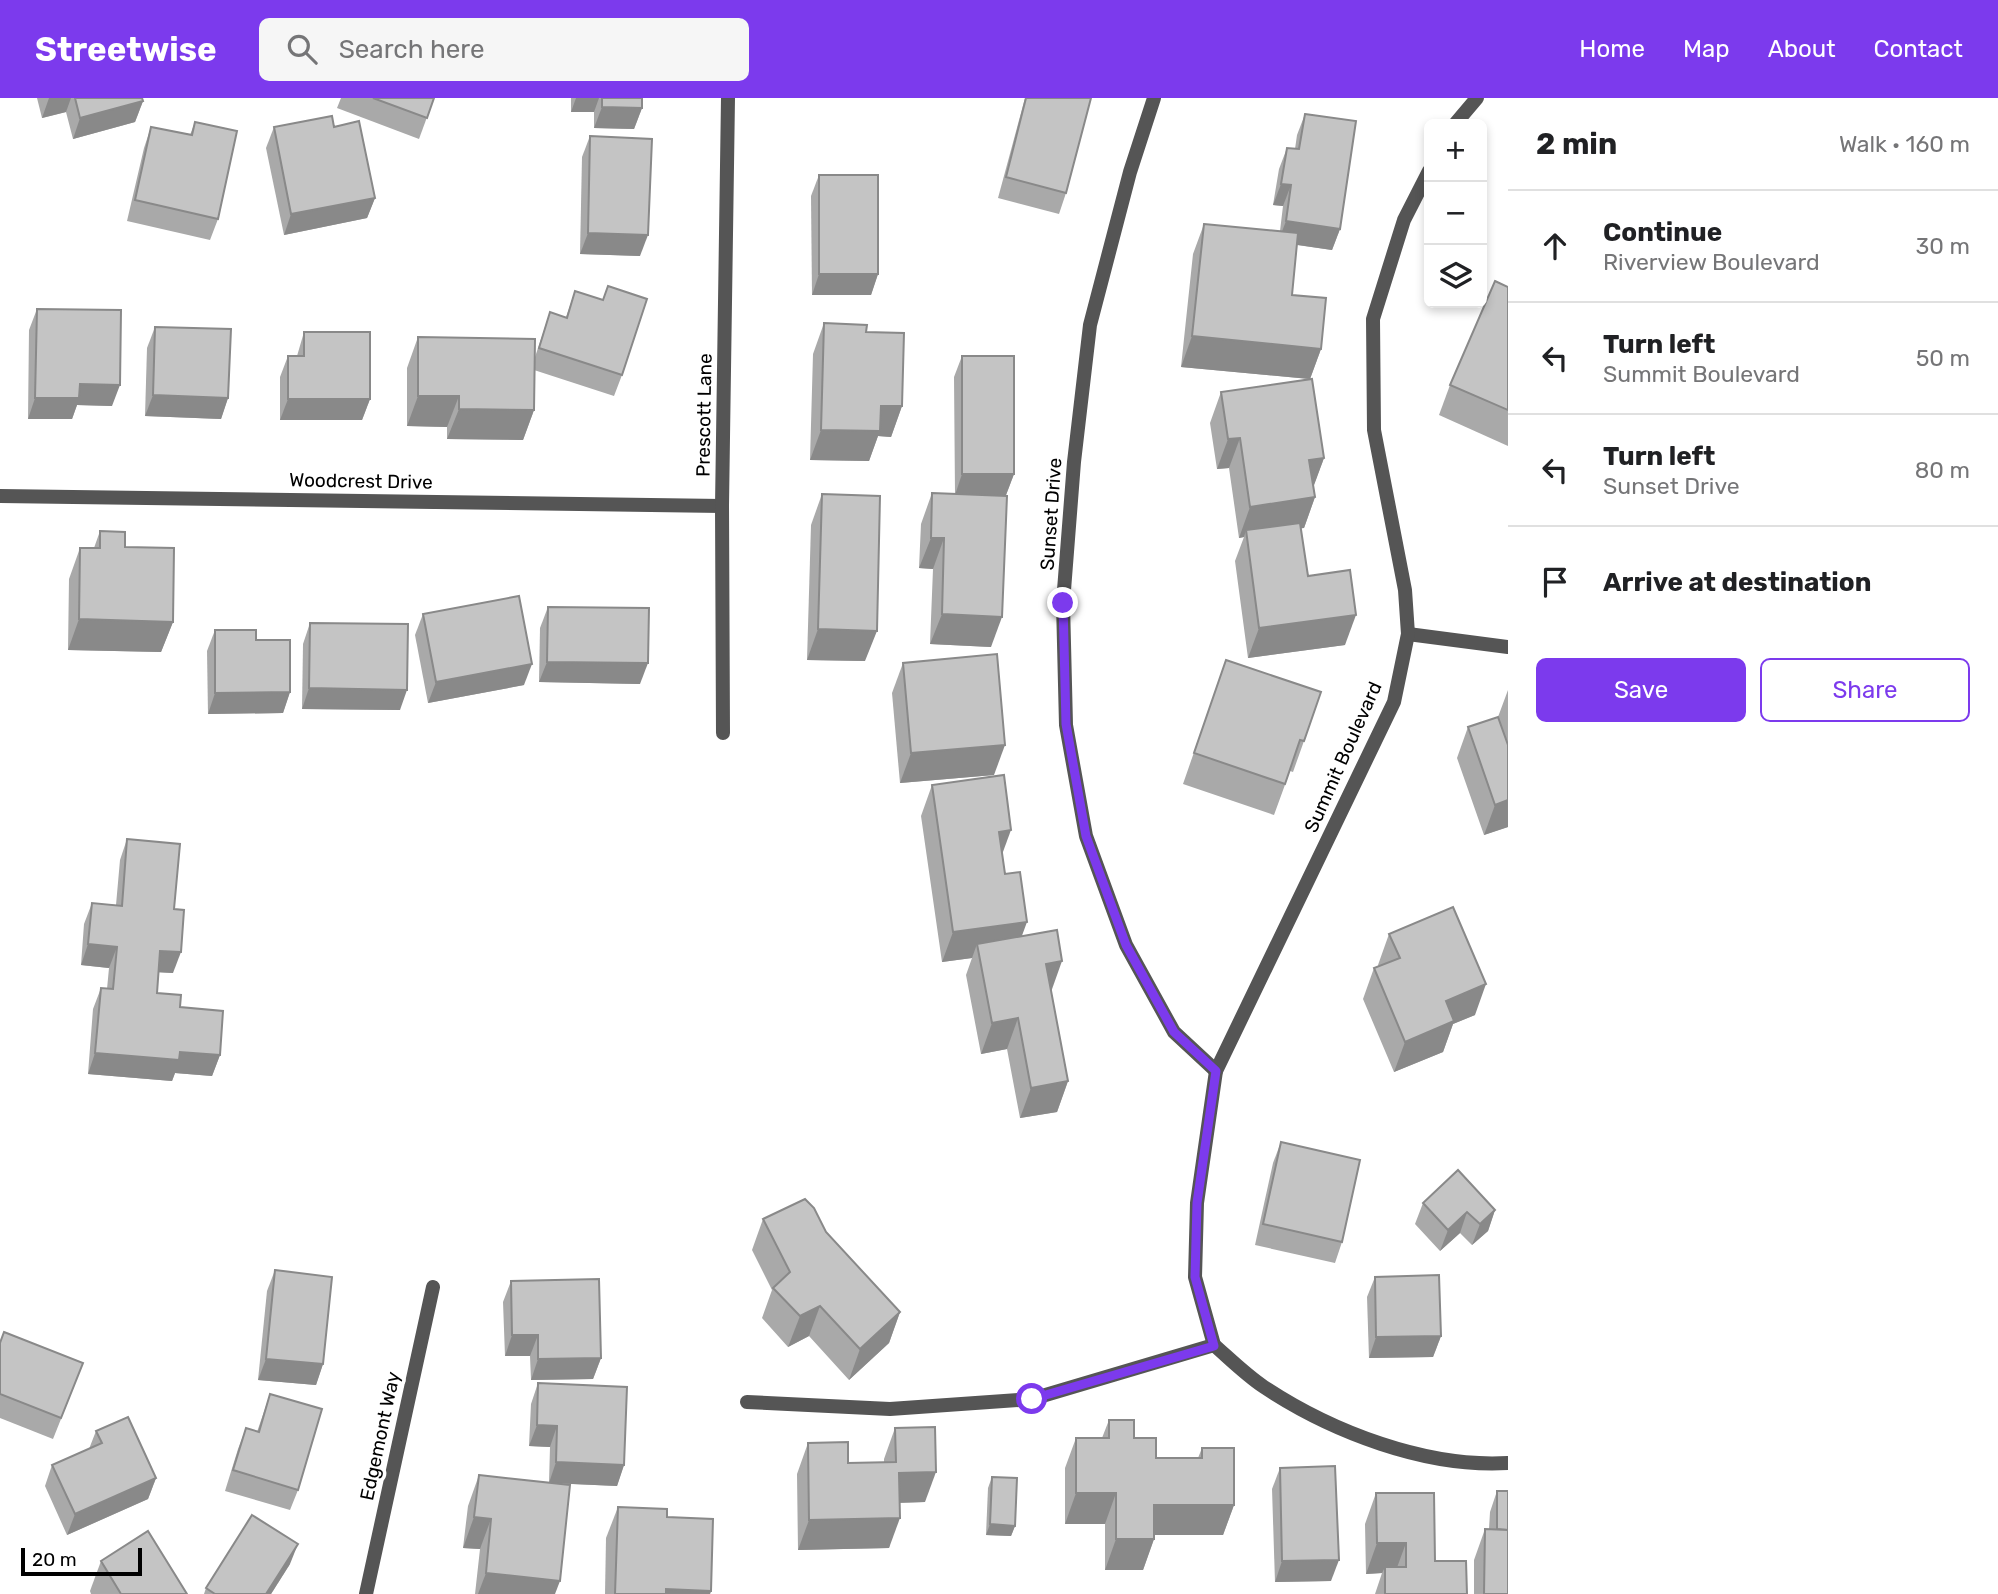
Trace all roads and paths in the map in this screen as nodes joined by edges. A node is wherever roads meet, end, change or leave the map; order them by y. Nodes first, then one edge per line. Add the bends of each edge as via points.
1 (728, 98) edge
2 (1154, 98) edge
3 (1477, 98) edge
4 (1459, 119) edge
5 (1424, 181) edge
6 (0, 496) edge
7 (722, 506) junction
8 (1408, 634) junction
9 (1508, 647) edge
10 (723, 733) dead end
11 (1216, 1071) junction
12 (433, 1287) dead end
13 (1214, 1346) junction
14 (747, 1402) dead end
15 (1508, 1463) edge
16 (366, 1594) edge

1 - 7 street, Prescott Lane
2 - 11 street, Sunset Drive via 1090,325 1073,462 1063,603 1066,724 1086,836 1126,945 1174,1032
3 - 4 street
5 - 8 street, Summit Boulevard via 1404,220 1373,318 1374,430 1405,590
6 - 7 street, Woodcrest Drive
7 - 10 street, Prescott Lane
8 - 9 street
8 - 11 street, Summit Boulevard via 1394,702
11 - 13 street, Summit Boulevard via 1197,1203 1195,1277
12 - 16 street, Edgemont Way
13 - 14 street via 1032,1399 890,1409
13 - 15 street via 1263,1386 1331,1425 1398,1449 1477,1465

